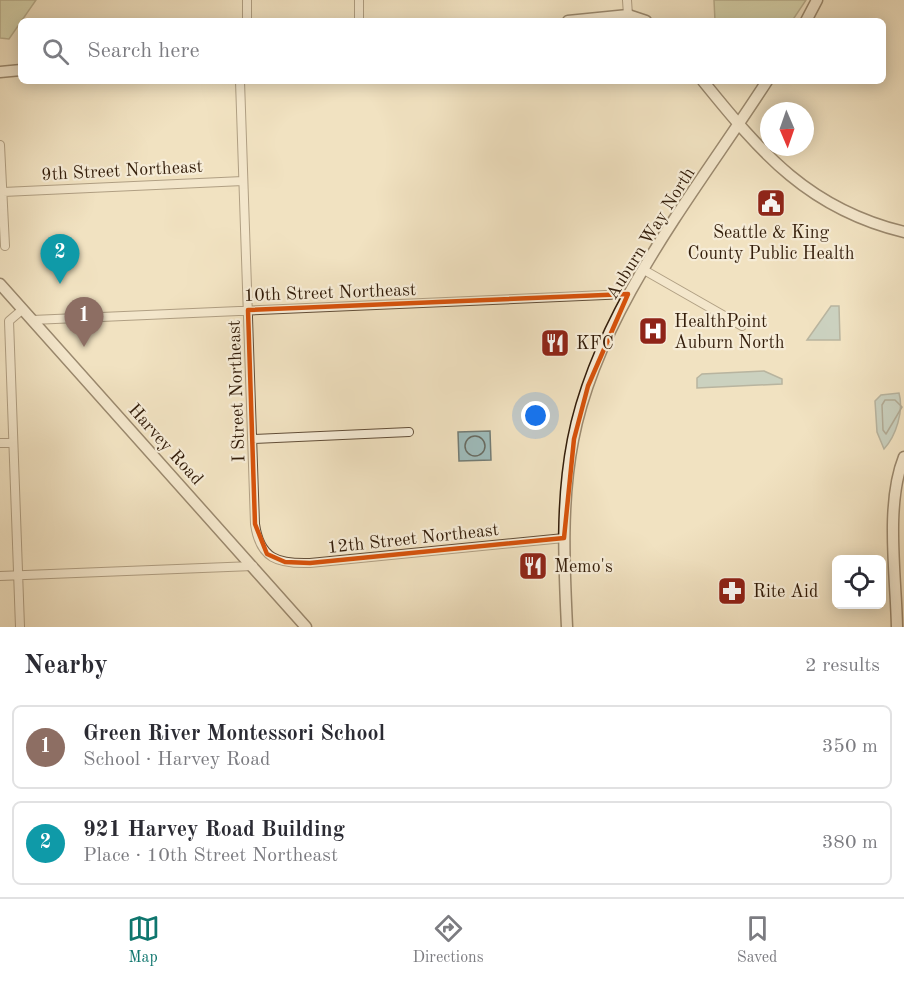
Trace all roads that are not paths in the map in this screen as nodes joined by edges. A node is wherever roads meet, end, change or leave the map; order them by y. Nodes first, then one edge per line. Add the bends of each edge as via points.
1 (247, 0) edge
2 (358, 0) edge
3 (627, 0) edge
4 (817, 0) edge
5 (628, 15) junction
6 (247, 18) edge
7 (359, 18) edge
8 (598, 18) edge
9 (637, 18) edge
10 (808, 18) edge
11 (18, 70) edge
12 (0, 72) edge
13 (240, 84) edge
14 (705, 84) edge
15 (765, 84) edge
16 (738, 124) junction
17 (0, 145) edge
18 (243, 181) junction
19 (3, 192) junction
20 (904, 232) edge
21 (5, 246) dead end
22 (644, 270) junction
23 (0, 284) edge
24 (628, 294) junction
25 (23, 309) junction
26 (248, 310) junction
27 (32, 320) junction
28 (742, 326) dead end
29 (408, 432) dead end
30 (252, 439) junction
31 (13, 442) junction
32 (0, 443) edge
33 (904, 457) edge
34 (564, 538) junction
35 (267, 554) joint
36 (253, 566) junction
37 (0, 576) edge
38 (19, 576) junction
39 (20, 627) edge
40 (306, 627) edge
41 (567, 627) edge
42 (897, 627) edge

1 - 6 street
2 - 7 street
3 - 5 street
4 - 10 main road
5 - 8 main road
5 - 9 main road
11 - 12 main road
13 - 18 street, I Street Northeast
14 - 16 main road
15 - 16 main road, Auburn Way North
16 - 20 main road via 782,170 811,193 862,219
16 - 22 main road, Auburn Way North
17 - 19 street
18 - 19 street, 9th Street Northeast
18 - 26 street, I Street Northeast
19 - 21 street
22 - 24 main road, Auburn Way North
22 - 28 street
23 - 25 main road, Harvey Road
24 - 26 street, 10th Street Northeast
24 - 34 main road, Auburn Way North via 588,386 574,439
25 - 27 main road, Harvey Road
25 - 31 street via 9,321
26 - 27 street, 10th Street Northeast
26 - 30 street, I Street Northeast
27 - 36 main road, Harvey Road
29 - 30 street
30 - 35 street, I Street Northeast via 255,524
31 - 32 street
31 - 38 street
33 - 42 main road via 893,498
34 - 35 street, 12th Street Northeast via 310,563 285,562
34 - 41 main road, Auburn Way North
36 - 38 street
36 - 40 main road, Harvey Road
37 - 38 street
38 - 39 street

